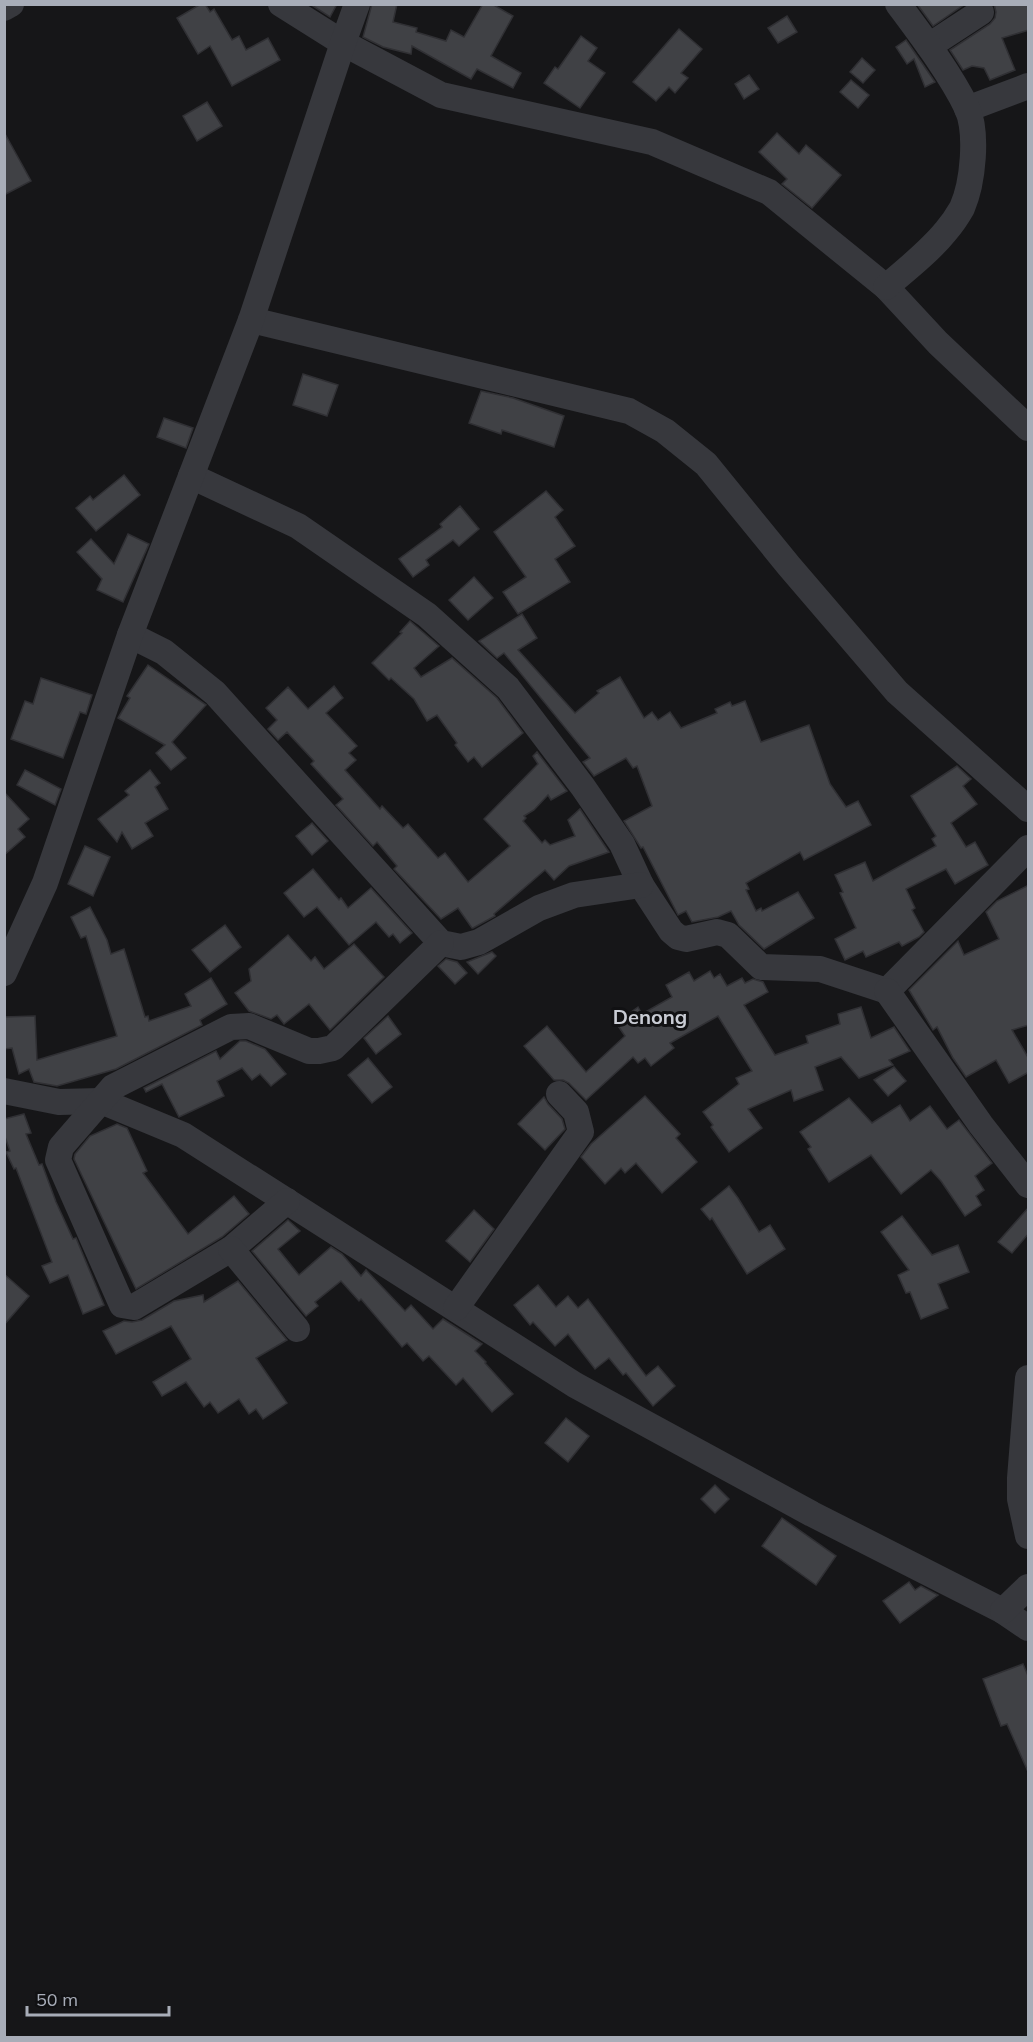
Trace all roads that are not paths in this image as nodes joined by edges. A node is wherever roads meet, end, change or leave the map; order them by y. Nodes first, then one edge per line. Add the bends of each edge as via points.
1 (11, 4) edge
2 (281, 4) edge
3 (357, 4) edge
4 (898, 4) edge
5 (4, 8) edge
6 (981, 12) dead end
7 (343, 43) junction
8 (929, 46) junction
9 (1029, 86) edge
10 (967, 109) junction
11 (886, 287) junction
12 (251, 320) junction
13 (1029, 428) edge
14 (191, 476) junction
15 (130, 635) junction
16 (1029, 809) edge
17 (1029, 848) edge
18 (641, 885) junction
19 (441, 943) junction
20 (4, 973) edge
21 (887, 991) junction
22 (4, 1091) edge
23 (560, 1094) dead end
24 (101, 1101) junction
25 (1029, 1185) edge
26 (287, 1201) junction
27 (231, 1249) junction
28 (456, 1308) junction
29 (297, 1329) dead end
30 (1029, 1378) edge
31 (1025, 1471) edge
32 (1029, 1536) edge
33 (1029, 1587) edge
34 (1002, 1611) junction
35 (1029, 1628) edge

1 - 5 street
2 - 7 street
3 - 7 street
4 - 8 street
6 - 8 street
7 - 11 street via 441,95 652,142 769,192
7 - 12 street
8 - 10 street
9 - 10 street
10 - 11 street via 972,128 972,160 962,208 926,253
11 - 13 street via 938,343
12 - 14 street
12 - 16 street via 629,411 650,421 706,464 897,692
14 - 15 street
14 - 18 street via 298,526 427,615 482,663 508,687 583,787 622,844
15 - 19 street via 164,652 215,693
15 - 20 street via 45,883
17 - 21 street
18 - 19 street via 574,895 539,908 479,942 461,947
18 - 21 street via 678,937 720,932 761,967 820,969
19 - 24 street via 333,1048 309,1051 254,1028 238,1026 113,1087
21 - 25 street via 981,1125
22 - 24 street via 59,1102
23 - 28 street via 576,1112 581,1132
24 - 26 street via 183,1135
24 - 27 street via 61,1147 58,1160 122,1305 134,1307
26 - 27 street
26 - 28 street
27 - 29 street
28 - 34 street via 584,1389 812,1514
30 - 31 street
31 - 32 street via 1020,1499
33 - 34 street
34 - 35 street

